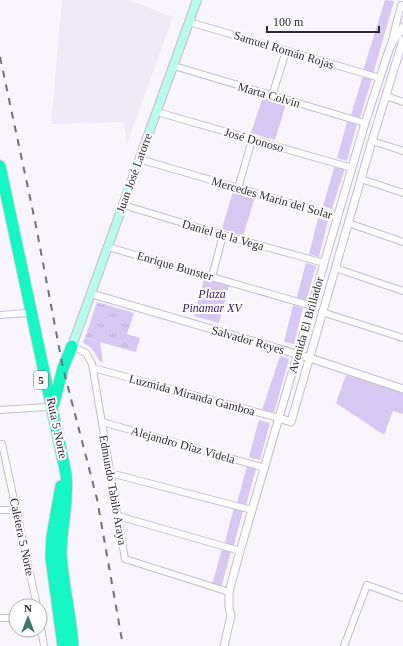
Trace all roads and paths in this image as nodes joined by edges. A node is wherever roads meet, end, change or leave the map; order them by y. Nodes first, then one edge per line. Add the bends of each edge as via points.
1 (197, 0) edge
2 (402, 5) dead end
3 (189, 22) junction
4 (403, 27) edge
5 (403, 40) edge
6 (390, 46) junction
7 (402, 50) edge
8 (286, 51) junction
9 (174, 66) junction
10 (380, 78) junction
11 (272, 96) junction
12 (386, 96) junction
13 (403, 102) edge
14 (156, 112) junction
15 (366, 123) junction
16 (252, 140) junction
17 (372, 140) junction
18 (403, 151) edge
19 (139, 159) junction
20 (0, 166) edge
21 (352, 168) junction
22 (361, 179) junction
23 (0, 188) edge
24 (238, 188) junction
25 (403, 194) edge
26 (123, 205) junction
27 (338, 217) junction
28 (348, 223) junction
29 (223, 235) junction
30 (403, 242) edge
31 (108, 247) junction
32 (324, 263) junction
33 (335, 268) junction
34 (212, 277) junction
35 (403, 291) edge
36 (92, 294) junction
37 (312, 306) junction
38 (322, 312) junction
39 (27, 313) junction
40 (0, 315) edge
41 (403, 338) edge
42 (72, 346) junction
43 (298, 354) junction
44 (310, 358) junction
45 (63, 368) junction
46 (93, 368) junction
47 (45, 371) junction
48 (403, 389) edge
49 (50, 408) junction
50 (0, 410) edge
51 (279, 418) junction
52 (102, 422) junction
53 (291, 422) joint
54 (2, 444) dead end
55 (265, 468) junction
56 (110, 473) junction
57 (0, 510) edge
58 (16, 510) junction
59 (252, 510) junction
60 (118, 516) junction
61 (240, 551) junction
62 (230, 592) junction
63 (35, 598) edge
64 (403, 598) edge
65 (63, 646) edge
66 (73, 646) edge
67 (224, 646) edge
68 (344, 646) edge

1 - 3 main road, Juan José Latorre
2 - 6 street, Avenida El Brillador
3 - 8 street, Samuel Román Rojas
3 - 9 main road, Juan José Latorre
4 - 6 street
5 - 7 street, Avenida El Brillador
6 - 10 street, Avenida El Brillador
7 - 12 street, Avenida El Brillador
8 - 10 street, Samuel Román Rojas
8 - 11 street
9 - 11 street, Marta Colvin
9 - 14 main road, Juan José Latorre
10 - 15 street, Avenida El Brillador
11 - 15 street, Marta Colvin
12 - 13 street
12 - 17 street, Avenida El Brillador
14 - 16 street, José Donoso
14 - 19 main road, Juan José Latorre
15 - 21 street, Avenida El Brillador
16 - 21 street, José Donoso
16 - 24 street
17 - 18 street
17 - 22 street, Avenida El Brillador
19 - 24 street, Mercedes Marín del Solar
19 - 26 main road, Juan José Latorre
20 - 47 highway, Ruta 5 Norte / 5
21 - 27 street, Avenida El Brillador
22 - 25 street
22 - 28 street, Avenida El Brillador
23 - 39 highway, Ruta 5 Norte / 5
24 - 27 street, Mercedes Marín del Solar
26 - 29 street, Daniel de la Vega
26 - 31 main road, Juan José Latorre
27 - 28 street, Mercedes Marín del Solar
27 - 32 street, Avenida El Brillador
28 - 30 street, Mercedes Marín del Solar
28 - 33 street, Avenida El Brillador
29 - 32 street, Daniel de la Vega
29 - 34 street
31 - 34 street, Enrique Bunster
31 - 36 main road, Juan José Latorre
32 - 37 street, Avenida El Brillador
33 - 35 street
33 - 38 street, Avenida El Brillador
34 - 37 street, Enrique Bunster
36 - 42 main road, Juan José Latorre
36 - 43 street, Salvador Reyes
37 - 43 street, Avenida El Brillador
38 - 41 street
38 - 44 street, Avenida El Brillador
39 - 40 street
39 - 49 highway, Ruta 5 Norte / 5
42 - 45 highway
42 - 46 street, Edmundo Tabilo Araya via 86,353
43 - 44 street, Salvador Reyes
43 - 51 street, Avenida El Brillador
44 - 48 street, Salvador Reyes
44 - 53 street, Avenida El Brillador
45 - 47 highway
45 - 49 highway
46 - 51 street, Luzmida Miranda Gamboa
46 - 52 street, Edmundo Tabilo Araya
47 - 49 highway, Ruta 5 Norte / 5
49 - 50 street
49 - 65 highway, Ruta 5 Norte / 5 via 61,479 51,557
49 - 66 highway, Ruta 5 Norte / 5 via 67,483 62,555
51 - 53 street, Luzmida Miranda Gamboa
51 - 55 street, Avenida El Brillador
52 - 55 street, Alejandro Díaz Videla
52 - 56 street, Edmundo Tabilo Araya
54 - 58 street, Caletera 5 Norte
55 - 59 street, Avenida El Brillador
56 - 59 street
56 - 60 street, Edmundo Tabilo Araya
57 - 58 street
58 - 63 street, Caletera 5 Norte
59 - 61 street, Avenida El Brillador
60 - 61 street
60 - 62 street, Edmundo Tabilo Araya via 125,559
61 - 62 street, Avenida El Brillador
62 - 67 street, Avenida El Brillador via 231,616
64 - 68 street via 367,585

